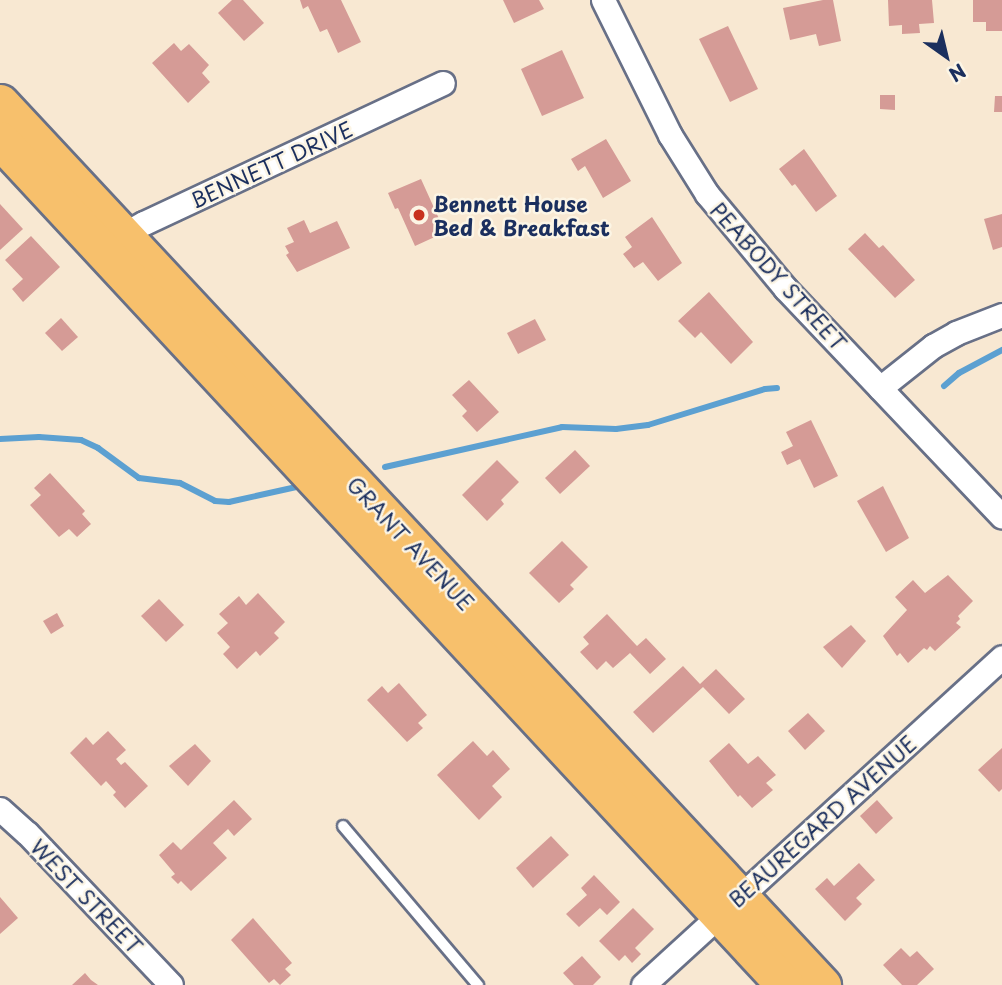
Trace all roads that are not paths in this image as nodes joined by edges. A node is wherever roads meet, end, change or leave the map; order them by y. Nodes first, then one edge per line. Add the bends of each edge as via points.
1 (609, 2) edge
2 (443, 83) dead end
3 (0, 103) edge
4 (0, 140) edge
5 (112, 242) junction
6 (1002, 314) edge
7 (880, 388) junction
8 (1002, 517) edge
9 (1002, 657) edge
10 (0, 809) edge
11 (343, 827) dead end
12 (729, 905) junction
13 (171, 985) edge
14 (478, 985) edge
15 (643, 985) edge
16 (785, 985) edge
17 (822, 985) edge

1 - 7 street, PEABODY STREET via 670,135 706,194 785,288
2 - 5 street, BENNETT DRIVE
3 - 5 main road, GRANT AVENUE
4 - 5 main road, GRANT AVENUE
5 - 12 main road, GRANT AVENUE
6 - 7 street via 933,346
7 - 8 street, PEABODY STREET
9 - 12 street, BEAUREGARD AVENUE
10 - 13 street, WEST STREET
11 - 14 lane
12 - 15 street, BEAUREGARD AVENUE
12 - 16 main road, GRANT AVENUE
12 - 17 main road, GRANT AVENUE

